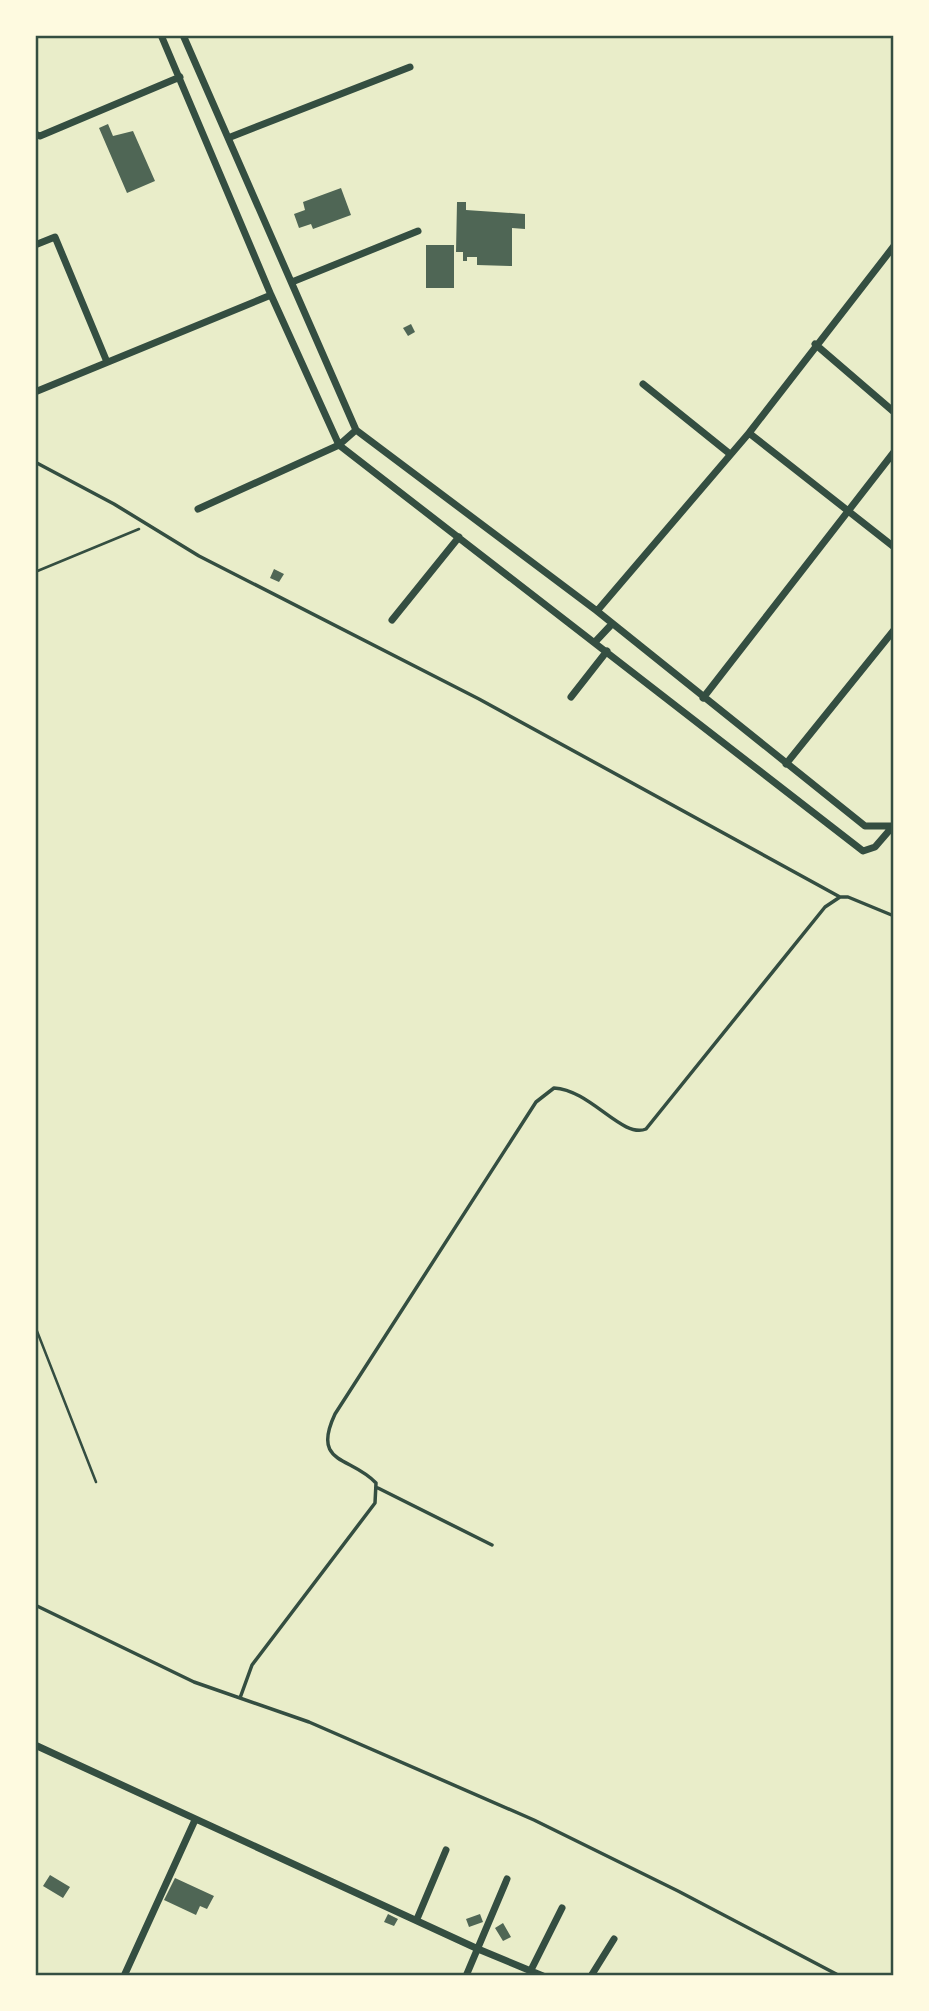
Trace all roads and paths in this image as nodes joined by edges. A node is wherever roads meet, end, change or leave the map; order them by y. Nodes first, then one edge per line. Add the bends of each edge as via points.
1 (162, 35) edge
2 (183, 35) edge
3 (411, 67) dead end
4 (180, 77) junction
5 (35, 134) edge
6 (229, 138) junction
7 (418, 231) dead end
8 (35, 245) edge
9 (894, 246) edge
10 (292, 282) junction
11 (271, 295) junction
12 (816, 344) junction
13 (107, 362) junction
14 (643, 384) dead end
15 (35, 392) edge
16 (894, 412) edge
17 (356, 430) junction
18 (749, 433) junction
19 (339, 445) junction
20 (894, 452) edge
21 (730, 454) junction
22 (35, 462) edge
23 (198, 509) dead end
24 (847, 510) junction
25 (148, 525) junction
26 (458, 537) junction
27 (894, 547) edge
28 (35, 572) edge
29 (597, 611) junction
30 (392, 620) dead end
31 (611, 625) junction
32 (894, 630) edge
33 (595, 642) junction
34 (607, 651) junction
35 (571, 697) dead end
36 (703, 698) junction
37 (786, 764) junction
38 (894, 825) edge
39 (840, 897) junction
40 (894, 916) edge
41 (35, 1326) edge
42 (96, 1482) dead end
43 (377, 1488) junction
44 (492, 1545) dead end
45 (35, 1605) edge
46 (240, 1698) junction
47 (35, 1745) edge
48 (195, 1820) junction
49 (446, 1850) dead end
50 (507, 1879) dead end
51 (562, 1908) dead end
52 (417, 1919) junction
53 (614, 1939) dead end
54 (478, 1949) junction
55 (531, 1970) junction
56 (124, 1976) edge
57 (466, 1976) edge
58 (543, 1976) edge
59 (591, 1976) edge
60 (840, 1976) edge

1 - 4 street
2 - 6 street
3 - 6 street
4 - 5 street via 40,136
4 - 11 street
6 - 10 street
7 - 10 street
8 - 13 street via 55,237
9 - 12 street
10 - 17 street
11 - 13 street
11 - 19 street
12 - 16 street
12 - 18 street
13 - 15 street
14 - 21 street
17 - 19 street
17 - 29 street
18 - 21 street
18 - 24 street
19 - 23 street
19 - 26 street
20 - 24 street
21 - 29 street
22 - 25 lane
24 - 27 street
24 - 36 street
25 - 28 path
25 - 39 lane via 246,581 467,692
26 - 30 street
26 - 33 street
29 - 31 street
31 - 33 street
31 - 36 street
32 - 37 street
33 - 34 street
34 - 35 street
34 - 38 street via 863,851 874,847
36 - 37 street
37 - 38 street via 865,826
39 - 40 lane via 859,899
39 - 43 lane via 825,907 646,1129 626,1129 588,1099 566,1089 554,1088 536,1102 330,1426 327,1444 331,1453 371,1478
41 - 42 path
43 - 44 lane
43 - 46 lane via 375,1503 252,1665
45 - 46 lane via 187,1678
46 - 60 lane via 386,1754 534,1821
47 - 48 street
48 - 52 street
48 - 56 street
49 - 52 street
50 - 54 street
51 - 55 street
52 - 54 street
53 - 59 street
54 - 55 street
54 - 57 street
55 - 58 street

